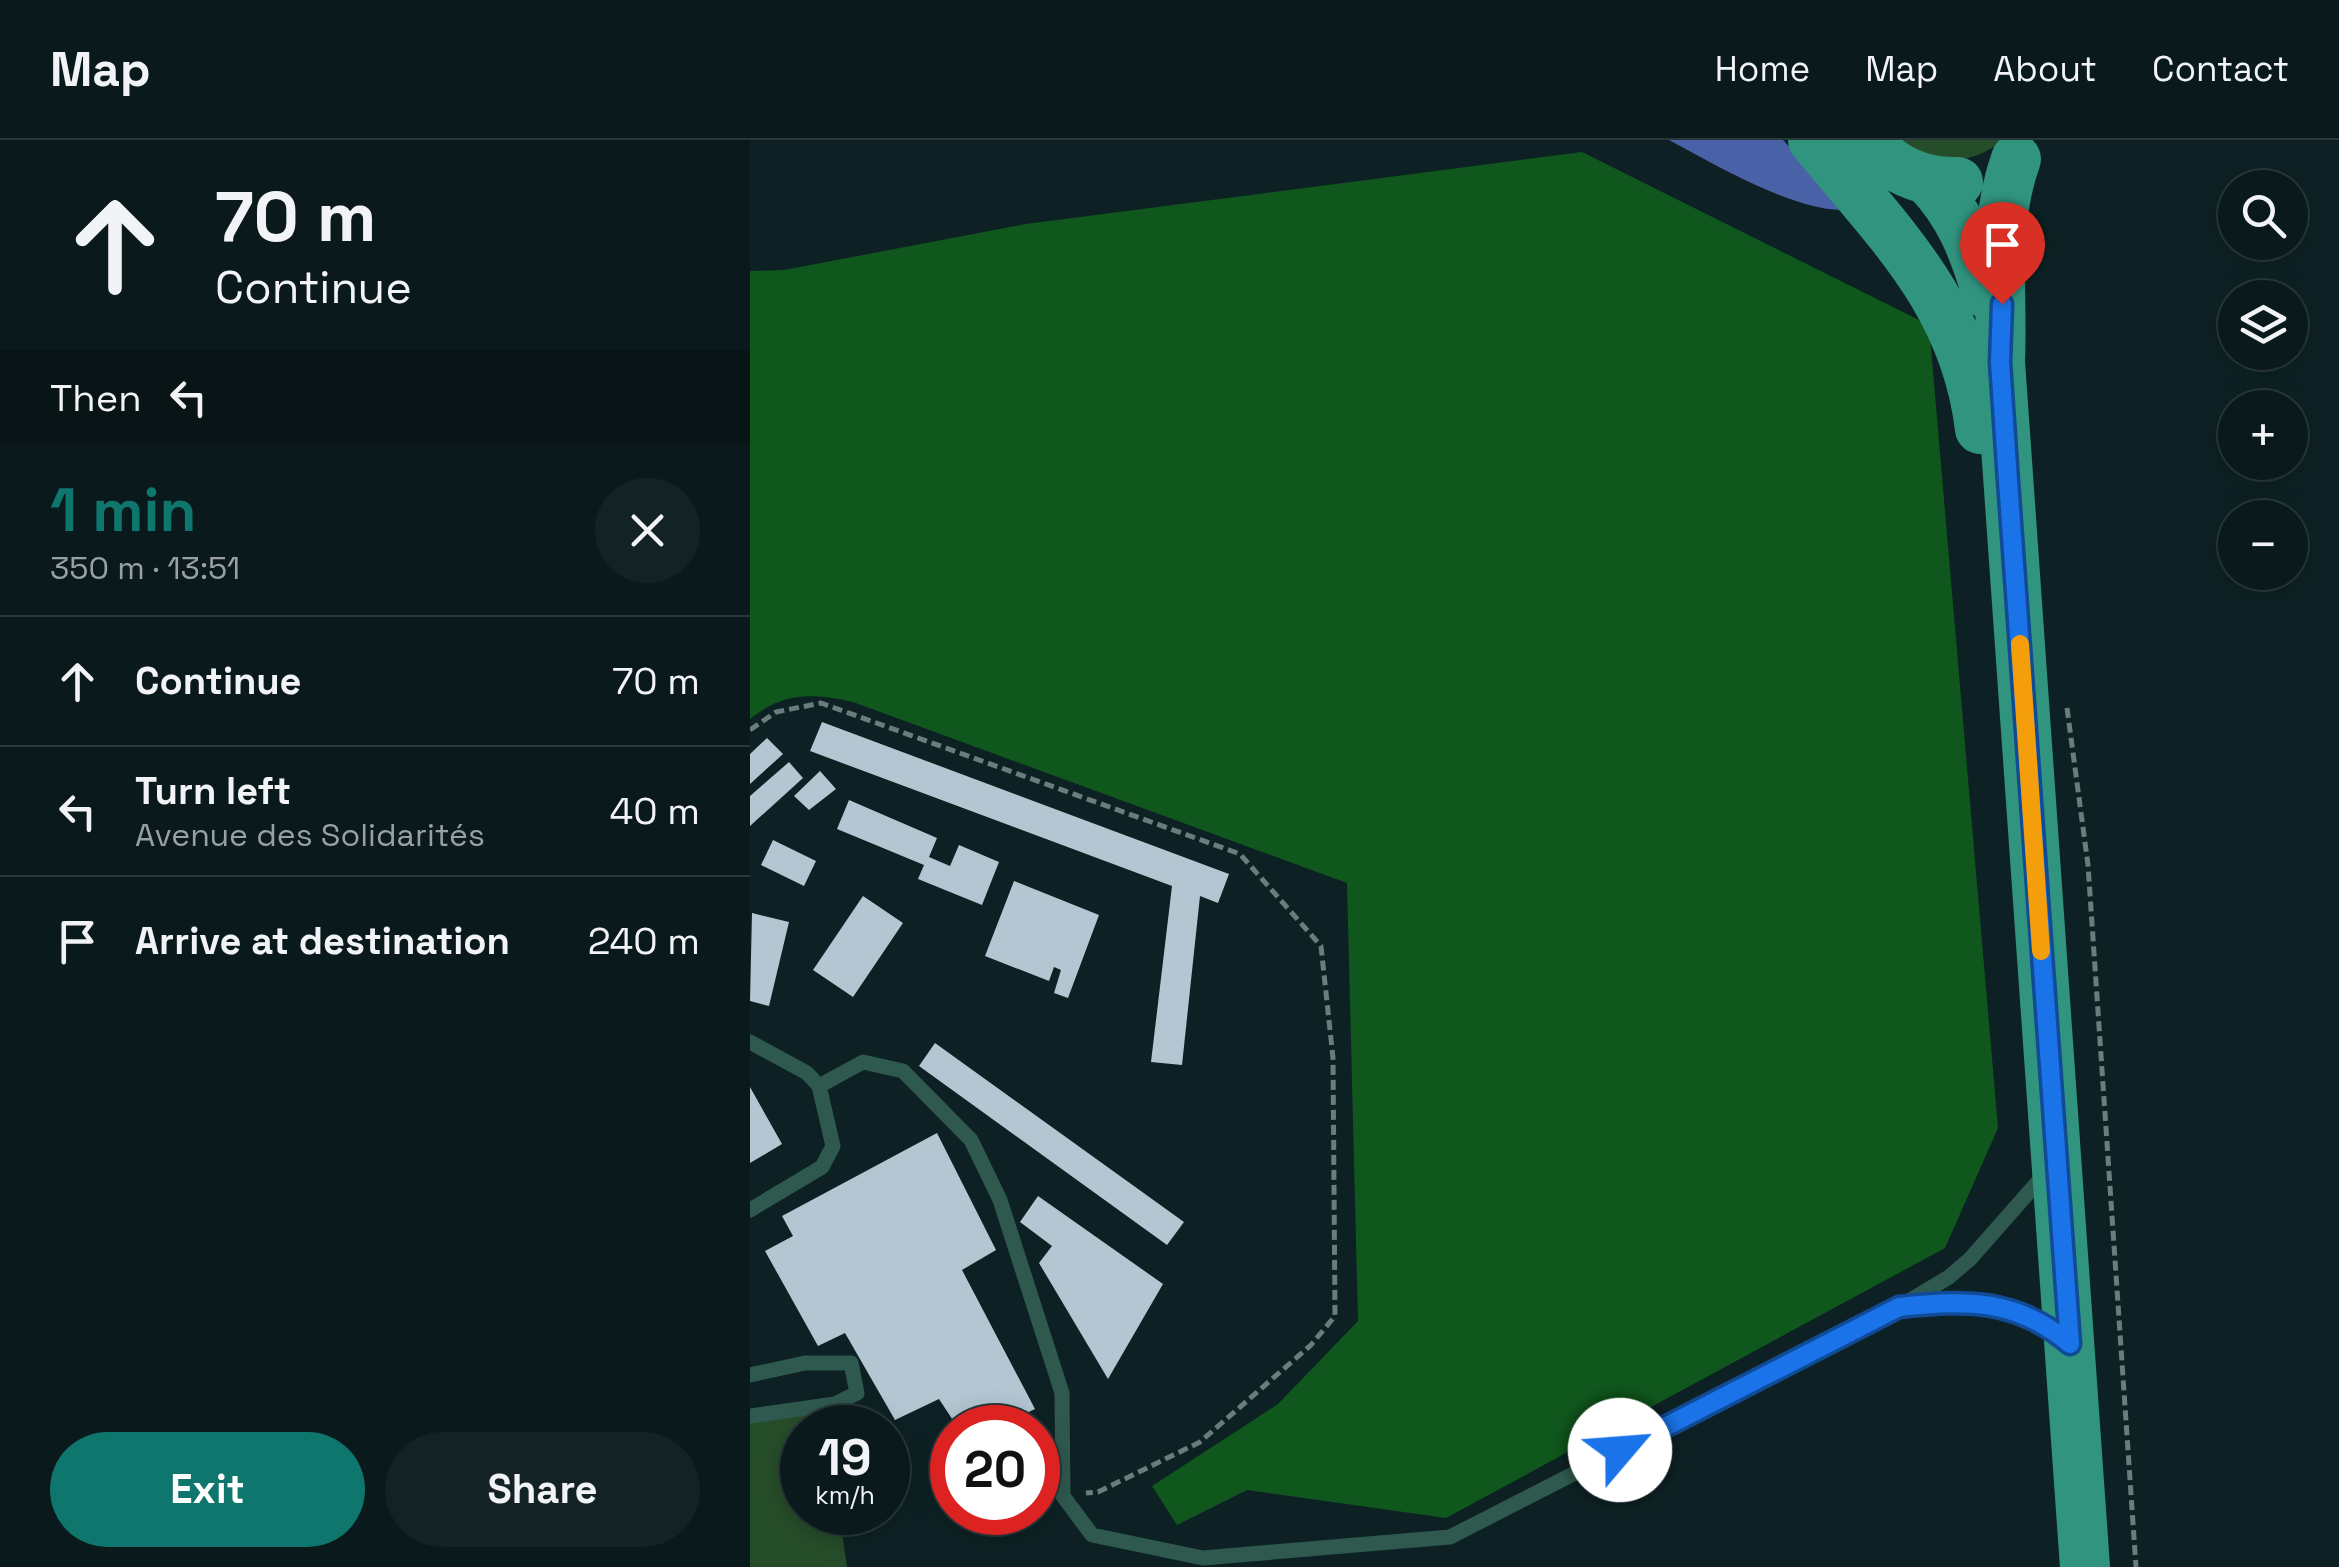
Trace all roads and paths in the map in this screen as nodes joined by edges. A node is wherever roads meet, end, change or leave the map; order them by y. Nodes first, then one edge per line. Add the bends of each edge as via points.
1 (1813, 140) edge
2 (1867, 140) edge
3 (2025, 149) edge
4 (1928, 180) junction
5 (2000, 362) junction
6 (2066, 708) dead end
7 (750, 730) edge
8 (2026, 739) junction
9 (750, 1042) edge
10 (820, 1086) junction
11 (2057, 1161) junction
12 (750, 1210) edge
13 (1899, 1307) junction
14 (2070, 1344) junction
15 (750, 1374) edge
16 (750, 1416) edge
17 (1063, 1496) junction
18 (2085, 1567) edge
19 (2136, 1567) edge

1 - 8 main road via 1923,274 1954,328 1978,414
2 - 4 main road via 1899,169
3 - 4 main road via 1975,179
3 - 5 main road via 2006,186 2000,226
4 - 5 main road via 1974,250
5 - 8 main road
6 - 19 path via 2088,866
7 - 17 path via 776,712 821,703 1240,854 1322,946 1333,1058 1335,1316 1200,1442 1098,1492
8 - 11 main road
9 - 10 lane
10 - 12 lane via 833,1146 822,1167
10 - 17 lane via 863,1062 902,1071 971,1140 1000,1200 1062,1393
11 - 13 lane via 1970,1259
11 - 14 main road
13 - 14 lane via 1994,1305 2033,1317
13 - 17 lane via 1450,1537 1203,1558 1092,1535
14 - 18 main road
15 - 16 lane via 805,1363 852,1363 857,1393 835,1404

